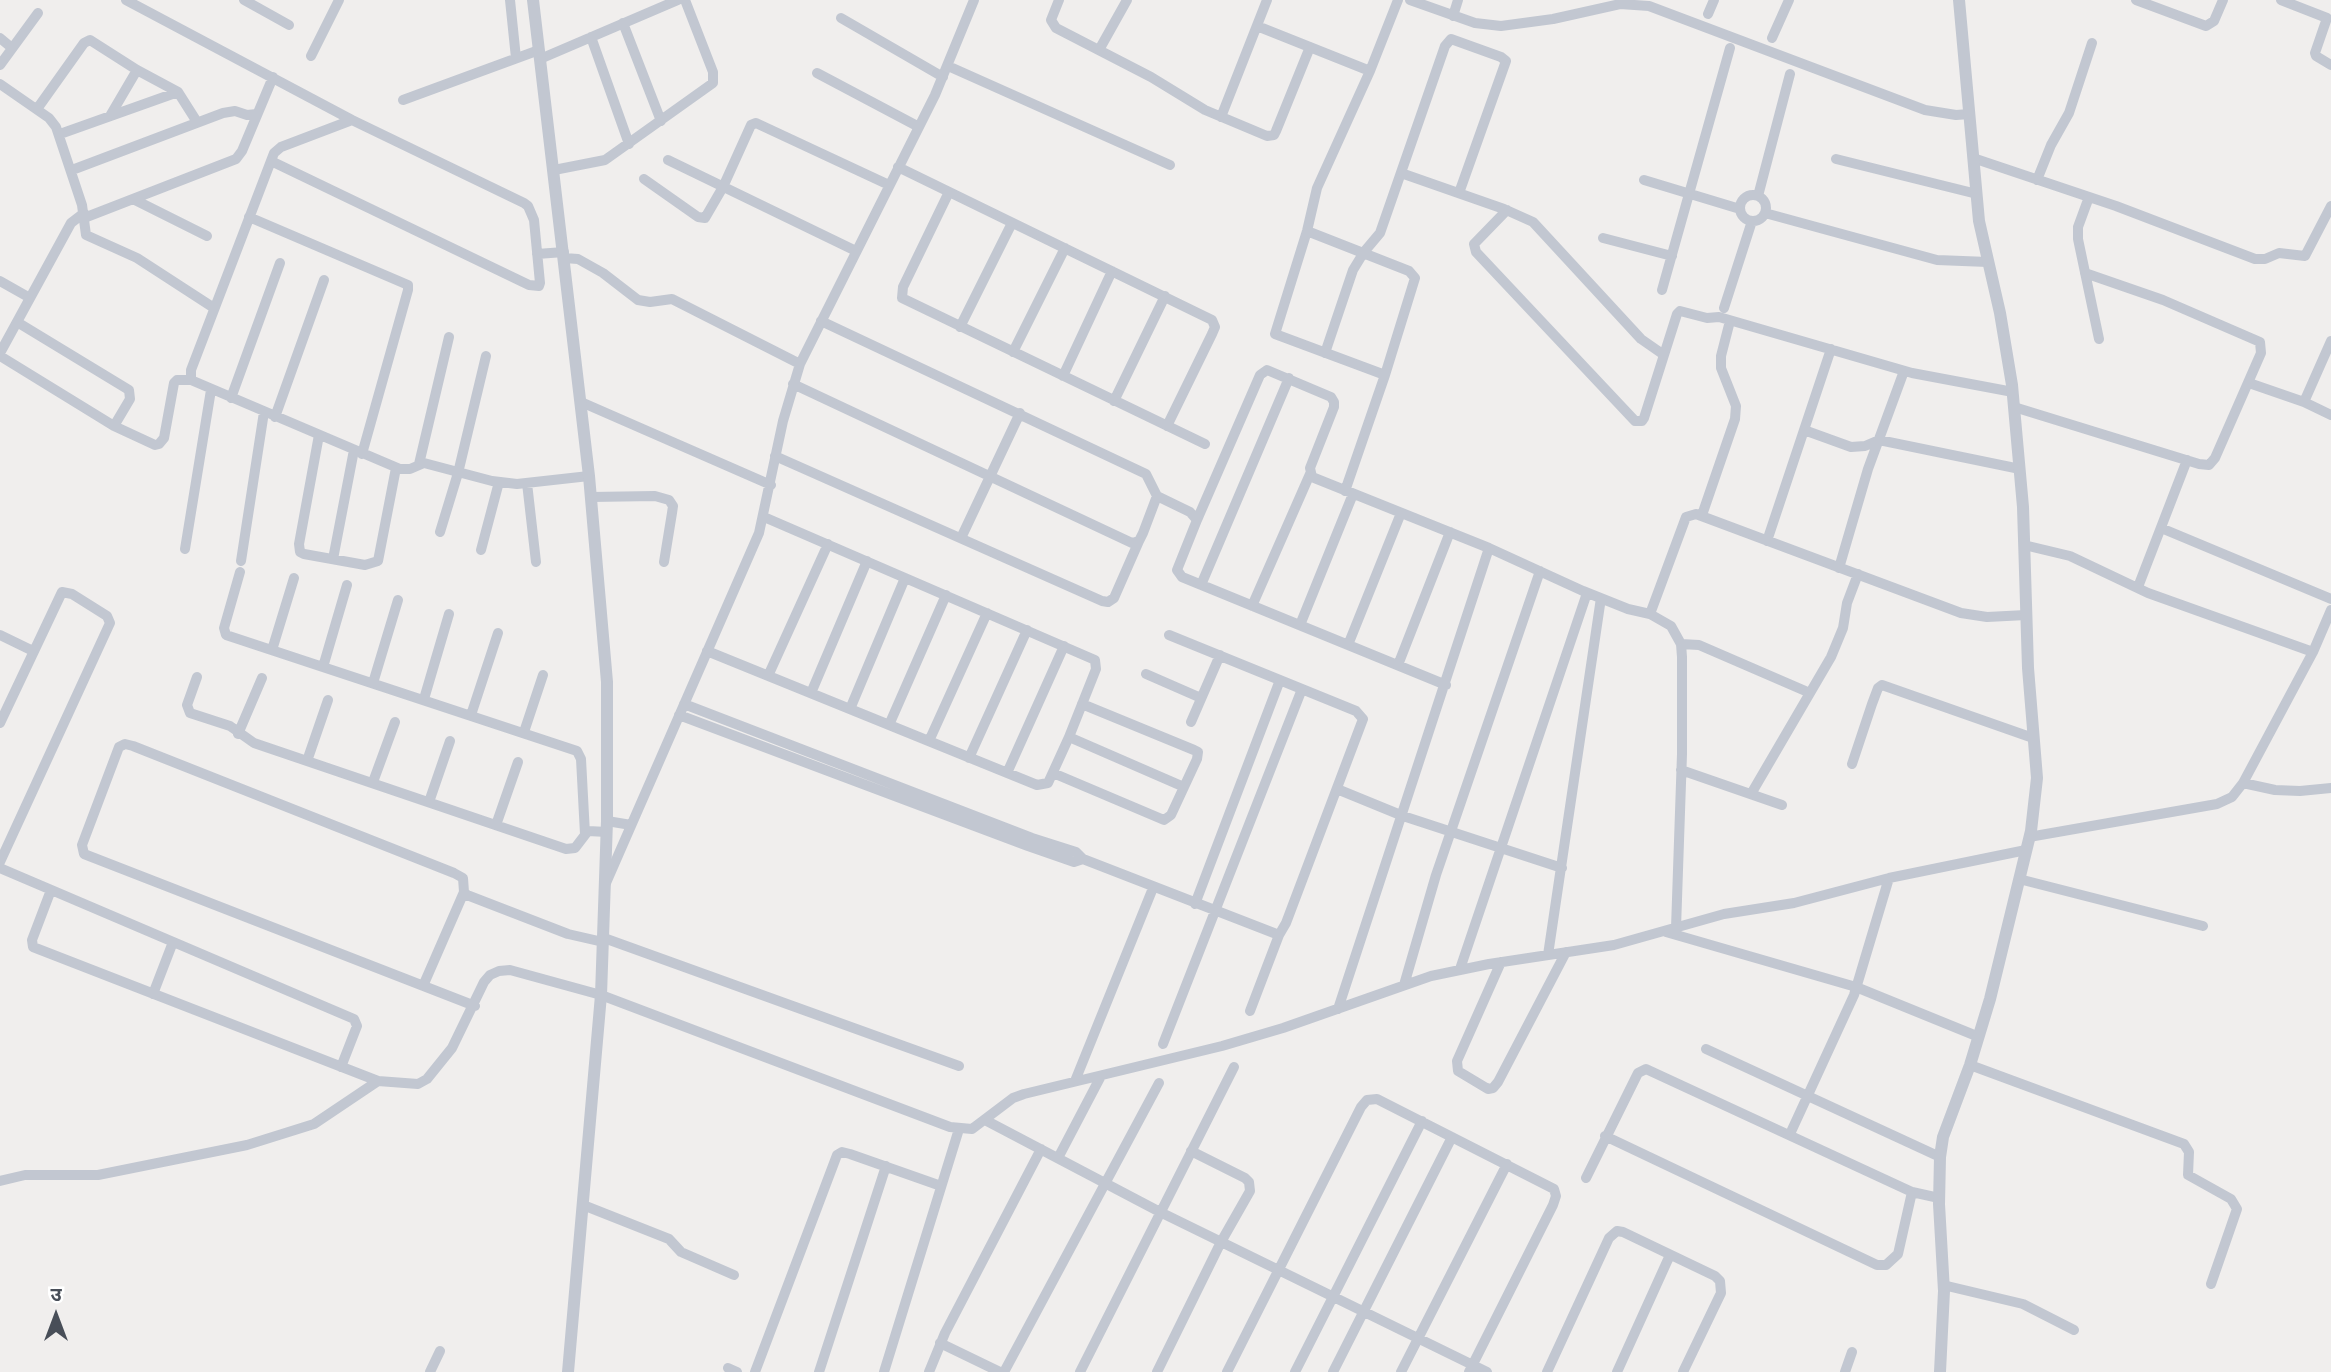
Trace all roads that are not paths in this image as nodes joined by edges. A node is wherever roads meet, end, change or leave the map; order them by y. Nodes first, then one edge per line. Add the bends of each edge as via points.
1 (126, 0) edge
2 (244, 0) edge
3 (339, 0) edge
4 (510, 0) edge
5 (534, 0) edge
6 (678, 0) edge
7 (685, 0) edge
8 (974, 0) edge
9 (1059, 0) edge
10 (1127, 0) edge
11 (1267, 0) edge
12 (1398, 0) edge
13 (1410, 0) edge
14 (1458, 0) edge
15 (1714, 0) edge
16 (1789, 0) edge
17 (1959, 0) edge
18 (2136, 0) edge
19 (2223, 0) edge
20 (2281, 0) edge
21 (1665, 5) edge
22 (38, 13) dead end
23 (2329, 13) edge
24 (1708, 14) dead end
25 (1453, 16) junction
26 (841, 18) dead end
27 (1471, 22) junction
28 (623, 23) junction
29 (289, 25) dead end
30 (1485, 25) junction
31 (1257, 26) junction
32 (591, 37) junction
33 (0, 38) edge
34 (1772, 38) dead end
35 (1463, 43) junction
36 (2092, 44) dead end
37 (1310, 47) junction
38 (12, 48) junction
39 (1477, 48) junction
40 (1730, 48) dead end
41 (1099, 50) junction
42 (531, 55) junction
43 (311, 56) dead end
44 (0, 65) edge
45 (2331, 65) edge
46 (948, 66) junction
47 (137, 70) junction
48 (1370, 71) junction
49 (817, 73) dead end
50 (1790, 74) dead end
51 (273, 77) junction
52 (943, 77) junction
53 (0, 84) edge
54 (177, 92) junction
55 (403, 100) dead end
56 (37, 109) junction
57 (257, 114) junction
58 (1969, 114) junction
59 (110, 116) junction
60 (1221, 117) junction
61 (352, 120) junction
62 (660, 121) junction
63 (197, 122) junction
64 (919, 127) junction
65 (60, 134) junction
66 (629, 144) junction
67 (1973, 158) junction
68 (1836, 159) dead end
69 (668, 160) dead end
70 (271, 161) junction
71 (1170, 165) dead end
72 (898, 167) junction
73 (72, 170) junction
74 (554, 170) junction
75 (1401, 173) junction
76 (644, 179) dead end
77 (1644, 180) dead end
78 (2038, 180) junction
79 (889, 185) junction
80 (723, 187) junction
81 (949, 192) junction
82 (1459, 193) junction
83 (1690, 194) junction
84 (1977, 194) junction
85 (1758, 196) junction
86 (2089, 197) junction
87 (134, 199) junction
88 (2331, 206) edge
89 (1740, 209) junction
90 (1507, 210) junction
91 (1765, 213) junction
92 (84, 216) junction
93 (249, 217) junction
94 (1752, 221) junction
95 (1012, 223) junction
96 (1307, 231) junction
97 (207, 236) dead end
98 (1603, 238) dead end
99 (1065, 248) junction
100 (856, 251) junction
101 (1364, 252) junction
102 (554, 254) junction
103 (1672, 256) junction
104 (1988, 261) junction
105 (280, 263) dead end
106 (1112, 271) junction
107 (2085, 273) junction
108 (324, 280) dead end
109 (0, 281) edge
110 (1662, 290) dead end
111 (1164, 296) junction
112 (30, 298) junction
113 (214, 308) junction
114 (1724, 308) dead end
115 (821, 321) junction
116 (1730, 321) junction
117 (17, 323) junction
118 (960, 327) junction
119 (449, 337) dead end
120 (2099, 339) dead end
121 (2331, 341) edge
122 (1831, 349) junction
123 (1013, 352) junction
124 (1325, 353) junction
125 (0, 355) edge
126 (1664, 355) junction
127 (486, 356) dead end
128 (800, 364) junction
129 (1904, 371) junction
130 (1385, 375) junction
131 (1063, 376) junction
132 (1289, 378) junction
133 (191, 380) junction
134 (2249, 383) junction
135 (793, 384) junction
136 (211, 390) junction
137 (2013, 392) junction
138 (231, 398) junction
139 (1114, 401) junction
140 (581, 402) junction
141 (2304, 402) junction
142 (2014, 408) junction
143 (1020, 413) junction
144 (270, 414) junction
145 (2331, 415) edge
146 (114, 426) junction
147 (1167, 426) junction
148 (1804, 430) junction
149 (319, 435) junction
150 (1879, 440) junction
151 (1205, 444) dead end
152 (358, 452) junction
153 (775, 456) junction
154 (2187, 460) junction
155 (419, 464) junction
156 (396, 468) junction
157 (2020, 469) junction
158 (458, 473) junction
159 (1310, 474) junction
160 (582, 477) junction
161 (989, 477) junction
162 (499, 482) junction
163 (527, 483) junction
164 (771, 485) junction
165 (1349, 492) junction
166 (1157, 496) junction
167 (591, 497) junction
168 (1401, 513) junction
169 (1702, 515) junction
170 (764, 517) junction
171 (1197, 520) junction
172 (2161, 528) junction
173 (440, 532) dead end
174 (1450, 532) junction
175 (961, 538) junction
176 (1139, 541) junction
177 (1767, 541) junction
178 (828, 544) junction
179 (2024, 545) junction
180 (1489, 548) junction
181 (185, 549) dead end
182 (481, 550) dead end
183 (333, 559) junction
184 (867, 561) junction
185 (536, 562) dead end
186 (664, 562) dead end
187 (1839, 568) junction
188 (1540, 571) junction
189 (1858, 574) junction
190 (294, 578) dead end
191 (905, 578) junction
192 (347, 585) dead end
193 (1201, 585) junction
194 (2138, 587) junction
195 (1587, 593) junction
196 (946, 595) junction
197 (1601, 598) junction
198 (2331, 598) edge
199 (398, 600) dead end
200 (1252, 606) junction
201 (2331, 610) edge
202 (987, 613) junction
203 (449, 614) dead end
204 (1650, 614) junction
205 (2026, 615) junction
206 (1300, 625) junction
207 (1027, 630) junction
208 (498, 633) dead end
209 (0, 635) edge
210 (1169, 635) dead end
211 (1681, 644) junction
212 (1348, 645) junction
213 (1064, 646) junction
214 (272, 650) junction
215 (707, 651) junction
216 (33, 652) junction
217 (2313, 652) junction
218 (1220, 656) junction
219 (1398, 665) junction
220 (323, 667) junction
221 (1146, 674) dead end
222 (542, 675) dead end
223 (768, 676) junction
224 (197, 677) dead end
225 (262, 678) dead end
226 (1280, 680) junction
227 (373, 683) junction
228 (1446, 685) junction
229 (1302, 689) junction
230 (811, 693) junction
231 (1810, 693) junction
232 (1202, 698) junction
233 (424, 699) junction
234 (328, 700) dead end
235 (1082, 704) junction
236 (682, 709) junction
237 (850, 709) junction
238 (471, 715) junction
239 (1191, 722) dead end
240 (0, 723) edge
241 (395, 723) dead end
242 (889, 725) junction
243 (524, 732) junction
244 (239, 734) junction
245 (1069, 737) junction
246 (2033, 738) junction
247 (450, 741) dead end
248 (929, 741) junction
249 (969, 758) junction
250 (307, 761) junction
251 (518, 762) dead end
252 (1852, 764) dead end
253 (1681, 770) junction
254 (1007, 773) junction
255 (1053, 773) junction
256 (373, 782) junction
257 (2243, 783) junction
258 (1184, 787) junction
259 (2331, 788) edge
260 (1337, 789) junction
261 (1751, 794) junction
262 (429, 803) junction
263 (1782, 805) dead end
264 (1403, 816) junction
265 (496, 825) junction
266 (631, 825) junction
267 (598, 830) junction
268 (1451, 831) junction
269 (2029, 837) junction
270 (1502, 849) junction
271 (2026, 850) junction
272 (0, 862) edge
273 (0, 868) edge
274 (1562, 869) junction
275 (1889, 878) junction
276 (2019, 879) junction
277 (606, 884) junction
278 (1153, 888) junction
279 (51, 890) junction
280 (464, 892) junction
281 (1195, 904) junction
282 (1215, 912) junction
283 (2203, 926) dead end
284 (1676, 928) junction
285 (1664, 932) junction
286 (1279, 935) junction
287 (596, 940) junction
288 (173, 942) junction
289 (1566, 952) junction
290 (1548, 955) junction
291 (1502, 962) junction
292 (1460, 969) junction
293 (1404, 985) junction
294 (423, 986) junction
295 (1856, 987) junction
296 (597, 993) junction
297 (153, 994) junction
298 (475, 1006) junction
299 (1338, 1009) junction
300 (1250, 1011) dead end
301 (1979, 1037) junction
302 (1163, 1044) dead end
303 (1706, 1049) dead end
304 (1970, 1065) junction
305 (959, 1066) dead end
306 (341, 1067) junction
307 (1234, 1067) dead end
308 (1101, 1076) junction
309 (378, 1081) junction
310 (1075, 1081) junction
311 (1159, 1083) dead end
312 (1808, 1096) junction
313 (985, 1120) junction
314 (1422, 1121) junction
315 (959, 1129) junction
316 (1790, 1135) junction
317 (1605, 1136) junction
318 (1452, 1137) junction
319 (1041, 1149) junction
320 (1191, 1151) junction
321 (1940, 1157) junction
322 (1058, 1158) junction
323 (1507, 1164) junction
324 (886, 1166) junction
325 (1586, 1178) dead end
326 (0, 1181) edge
327 (1105, 1183) junction
328 (941, 1186) junction
329 (1912, 1192) junction
330 (1939, 1198) junction
331 (583, 1205) junction
332 (1160, 1212) junction
333 (1221, 1242) junction
334 (1670, 1255) junction
335 (1279, 1270) junction
336 (734, 1275) dead end
337 (2211, 1284) dead end
338 (1943, 1285) junction
339 (1334, 1297) junction
340 (1364, 1312) junction
341 (2074, 1330) dead end
342 (1418, 1339) junction
343 (940, 1343) junction
344 (440, 1352) dead end
345 (1852, 1352) dead end
346 (1471, 1368) edge
347 (430, 1372) edge
348 (568, 1372) edge
349 (755, 1372) edge
350 (819, 1372) edge
351 (884, 1372) edge
352 (929, 1372) edge
353 (1002, 1372) edge
354 (1080, 1372) edge
355 (1157, 1372) edge
356 (1227, 1372) edge
357 (1295, 1372) edge
358 (1333, 1372) edge
359 (1402, 1372) edge
360 (1487, 1372) edge
361 (1547, 1372) edge
362 (1617, 1372) edge
363 (1683, 1372) edge
364 (1846, 1372) edge
365 (1940, 1372) edge

1 - 51 street
2 - 29 street
3 - 43 street
4 - 42 street
5 - 42 street
6 - 28 street
7 - 62 street via 715,78
8 - 46 street
9 - 41 street via 1052,24
10 - 41 street
11 - 31 street
12 - 48 street
13 - 25 street
14 - 25 street
15 - 24 street
16 - 34 street
17 - 58 street
18 - 19 street via 2206,26 2214,21
20 - 23 street
21 - 30 street via 1620,4 1553,19
21 - 58 street via 1798,64 1925,110
22 - 38 street
23 - 45 street via 2315,53
25 - 27 street
26 - 52 street
27 - 30 street
27 - 35 street
28 - 32 street
28 - 62 street
30 - 39 street
31 - 37 street
31 - 60 street
32 - 42 street
32 - 66 street
33 - 38 street
35 - 39 street
35 - 75 street via 1451,39 1445,46
36 - 78 street via 2069,113
37 - 48 street
37 - 60 street via 1274,135
38 - 44 street
39 - 82 street via 1504,58 1506,65
40 - 83 street
41 - 60 street
42 - 55 street
42 - 74 street
46 - 52 street
46 - 71 street
47 - 54 street
47 - 56 street via 87,40
47 - 59 street
48 - 96 street via 1317,188
49 - 64 street
50 - 85 street
51 - 57 street
51 - 61 street
52 - 64 street
53 - 56 street
54 - 59 street
54 - 63 street
56 - 65 street
57 - 63 street via 229,111
57 - 87 street via 236,159
58 - 67 street
59 - 65 street
61 - 70 street via 281,147
61 - 102 street via 524,203
62 - 66 street
63 - 73 street
64 - 72 street
65 - 73 street
66 - 74 street via 599,163
67 - 78 street
67 - 84 street
68 - 84 street
69 - 80 street
70 - 93 street
70 - 102 street via 535,286
72 - 79 street
72 - 81 street
73 - 92 street
74 - 102 street
75 - 82 street
75 - 101 street via 1380,233
76 - 80 street via 702,218
77 - 83 street
78 - 86 street
79 - 80 street via 757,123 751,125
79 - 100 street
80 - 100 street
81 - 95 street
81 - 118 street via 903,287 902,298
82 - 90 street
83 - 89 street
83 - 103 street
84 - 104 street
85 - 89 street via 1746,197
85 - 91 street via 1764,201
86 - 88 street via 2260,260 2279,253 2305,256
86 - 107 street via 2078,227
87 - 92 street
87 - 97 street
89 - 94 street
90 - 126 street via 1533,222 1641,339
90 - 126 street via 1474,243 1476,252 1635,421 1644,418
91 - 94 street
91 - 104 street via 1937,260
92 - 112 street via 71,223
92 - 113 street via 90,238 137,258
93 - 113 street
93 - 152 street via 408,285
94 - 114 street
95 - 99 street
95 - 118 street
96 - 101 street
96 - 124 street via 1275,334
98 - 103 street
99 - 106 street
99 - 123 street
100 - 115 street
101 - 124 street via 1353,270
101 - 130 street via 1409,271 1415,278
102 - 128 street via 584,262 638,300 672,299
102 - 140 street
103 - 110 street
104 - 137 street
105 - 138 street
106 - 111 street
106 - 131 street
107 - 120 street
107 - 134 street via 2257,339 2261,354
108 - 144 street
109 - 112 street
111 - 139 street
111 - 147 street via 1212,320 1215,327
112 - 117 street
113 - 133 street
115 - 128 street
115 - 143 street
116 - 122 street
116 - 126 street via 1678,312
116 - 169 street via 1721,374 1736,406 1735,419
117 - 125 street
117 - 146 street via 129,390 130,399
118 - 123 street
119 - 155 street
121 - 141 street
122 - 129 street
122 - 148 street
123 - 131 street
124 - 130 street
125 - 146 street
127 - 158 street
128 - 135 street
129 - 137 street
129 - 150 street
130 - 165 street
131 - 139 street
132 - 159 street via 1334,402
132 - 171 street via 1267,370 1260,375
132 - 193 street
133 - 136 street
133 - 146 street via 174,383 159,444
134 - 141 street
134 - 154 street via 2212,463
135 - 153 street
135 - 161 street
136 - 138 street
136 - 181 street
137 - 142 street
138 - 144 street
139 - 147 street
140 - 160 street
140 - 164 street
141 - 145 street
142 - 154 street
142 - 157 street
143 - 161 street
143 - 166 street via 1138,468
144 - 149 street
144 - 214 street via 223,633
147 - 151 street
148 - 150 street via 1851,447
148 - 177 street
149 - 152 street
149 - 183 street via 298,548 304,554
150 - 157 street
150 - 187 street
152 - 156 street
152 - 183 street
153 - 164 street
153 - 175 street
154 - 172 street
155 - 156 street via 405,470
155 - 158 street
156 - 183 street via 378,561 365,565
157 - 179 street
158 - 162 street
158 - 173 street
159 - 165 street
159 - 200 street
160 - 163 street
160 - 167 street
161 - 175 street
161 - 176 street via 1126,541
162 - 163 street
162 - 182 street
163 - 185 street
164 - 170 street
165 - 168 street
165 - 206 street
166 - 171 street
166 - 176 street
167 - 186 street via 669,500 673,506
167 - 267 street via 607,682
168 - 174 street
168 - 212 street
169 - 177 street
169 - 204 street via 1686,517
170 - 178 street
170 - 215 street
171 - 193 street via 1177,570
172 - 194 street
172 - 198 street
174 - 180 street
174 - 219 street
175 - 176 street via 1108,602 1114,598
177 - 187 street
178 - 184 street
178 - 223 street
179 - 194 street via 2070,556
179 - 205 street
180 - 188 street
180 - 228 street
184 - 191 street
184 - 230 street
187 - 189 street
188 - 195 street
188 - 268 street
189 - 205 street via 1961,612 1987,617
189 - 231 street via 1843,628
190 - 214 street
191 - 196 street
191 - 237 street
192 - 220 street
193 - 200 street
194 - 217 street
195 - 197 street
195 - 270 street
196 - 202 street
196 - 242 street
197 - 204 street
197 - 274 street
199 - 227 street
200 - 206 street
201 - 217 street
202 - 207 street
202 - 248 street
203 - 233 street
204 - 211 street via 1671,626
205 - 246 street
206 - 212 street
207 - 213 street
207 - 249 street
208 - 238 street
209 - 216 street
210 - 218 street
211 - 231 street via 1699,645
211 - 253 street
212 - 219 street
213 - 235 street via 1097,664
213 - 254 street
214 - 220 street
215 - 223 street
215 - 236 street
216 - 240 street
216 - 272 street via 62,592 110,619
217 - 257 street
218 - 226 street
218 - 232 street
219 - 228 street
220 - 227 street
221 - 232 street
222 - 243 street
223 - 230 street
224 - 244 street via 187,705 190,713
225 - 244 street
226 - 229 street
226 - 281 street
227 - 233 street
228 - 264 street
229 - 260 street via 1356,710 1363,719
229 - 282 street
230 - 237 street
231 - 261 street
232 - 239 street
233 - 238 street
234 - 250 street
235 - 245 street
235 - 258 street via 1198,752
236 - 266 street
236 - 278 street via 1074,862 1083,859
237 - 242 street
238 - 243 street
241 - 256 street
242 - 248 street
243 - 267 street via 570,747 580,755
244 - 250 street
245 - 255 street
245 - 258 street
246 - 252 street via 1882,685 1871,704
246 - 269 street via 2036,778
247 - 262 street
248 - 249 street
249 - 254 street
250 - 256 street
251 - 265 street
253 - 261 street
253 - 284 street
254 - 255 street via 1044,786
255 - 258 street via 1164,820
256 - 262 street
257 - 259 street via 2275,790
257 - 269 street via 2232,797 2217,804
260 - 264 street
260 - 286 street
261 - 263 street
262 - 265 street
264 - 268 street
264 - 299 street
265 - 267 street via 571,850
266 - 267 street
266 - 277 street
267 - 277 street
268 - 270 street
268 - 293 street
269 - 271 street
270 - 274 street
270 - 292 street
271 - 275 street
271 - 276 street
273 - 279 street
274 - 290 street
275 - 284 street
275 - 295 street
276 - 283 street
276 - 301 street
277 - 287 street
278 - 281 street
278 - 310 street
279 - 288 street
279 - 297 street via 33,947
280 - 287 street
280 - 294 street
280 - 294 street via 463,878 454,873 159,756 125,744 118,747 82,845 84,854
281 - 282 street
282 - 286 street
282 - 302 street
284 - 285 street
285 - 289 street
285 - 295 street
286 - 300 street
287 - 296 street
287 - 305 street
288 - 297 street
288 - 306 street via 354,1020 357,1026
289 - 290 street
289 - 291 street via 1498,1082 1488,1088 1458,1071 1457,1060
290 - 291 street
291 - 292 street
292 - 293 street
293 - 299 street
294 - 298 street
295 - 301 street
295 - 312 street
296 - 298 street via 499,971 484,982
296 - 315 street
296 - 331 street
297 - 306 street
298 - 309 street via 452,1048 427,1079 418,1084
299 - 308 street via 1222,1046
301 - 304 street
303 - 312 street
304 - 321 street
304 - 337 street via 2184,1144 2189,1152 2188,1175 2231,1199 2237,1209
306 - 309 street
307 - 320 street
308 - 310 street
308 - 322 street
309 - 326 street via 314,1124 247,1144 99,1175 25,1175
310 - 313 street via 1013,1098
311 - 327 street
312 - 316 street
312 - 321 street
313 - 315 street via 972,1129
313 - 319 street
314 - 318 street
314 - 335 street via 1377,1099 1367,1100
314 - 339 street
315 - 328 street
316 - 317 street via 1646,1069 1638,1073
316 - 329 street
317 - 325 street
317 - 329 street via 1877,1265 1886,1265 1898,1254
318 - 323 street
318 - 340 street
319 - 322 street
319 - 343 street
320 - 332 street
320 - 333 street via 1249,1182 1250,1191
321 - 330 street
322 - 327 street
323 - 342 street
323 - 346 street via 1548,1184 1556,1196
324 - 328 street
324 - 349 street via 842,1152 837,1155
324 - 350 street
327 - 332 street
327 - 353 street
328 - 351 street
329 - 330 street
330 - 338 street
331 - 336 street via 669,1239 681,1252
331 - 348 street
332 - 333 street
332 - 354 street
333 - 335 street
333 - 355 street
334 - 361 street via 1623,1232 1613,1233
334 - 362 street
334 - 363 street via 1715,1276 1722,1286
335 - 339 street
335 - 356 street
338 - 341 street via 2023,1304
338 - 365 street
339 - 340 street
339 - 357 street
340 - 342 street
340 - 358 street
342 - 346 street
342 - 359 street
343 - 352 street
343 - 353 street
344 - 347 street
345 - 364 street
346 - 360 street

